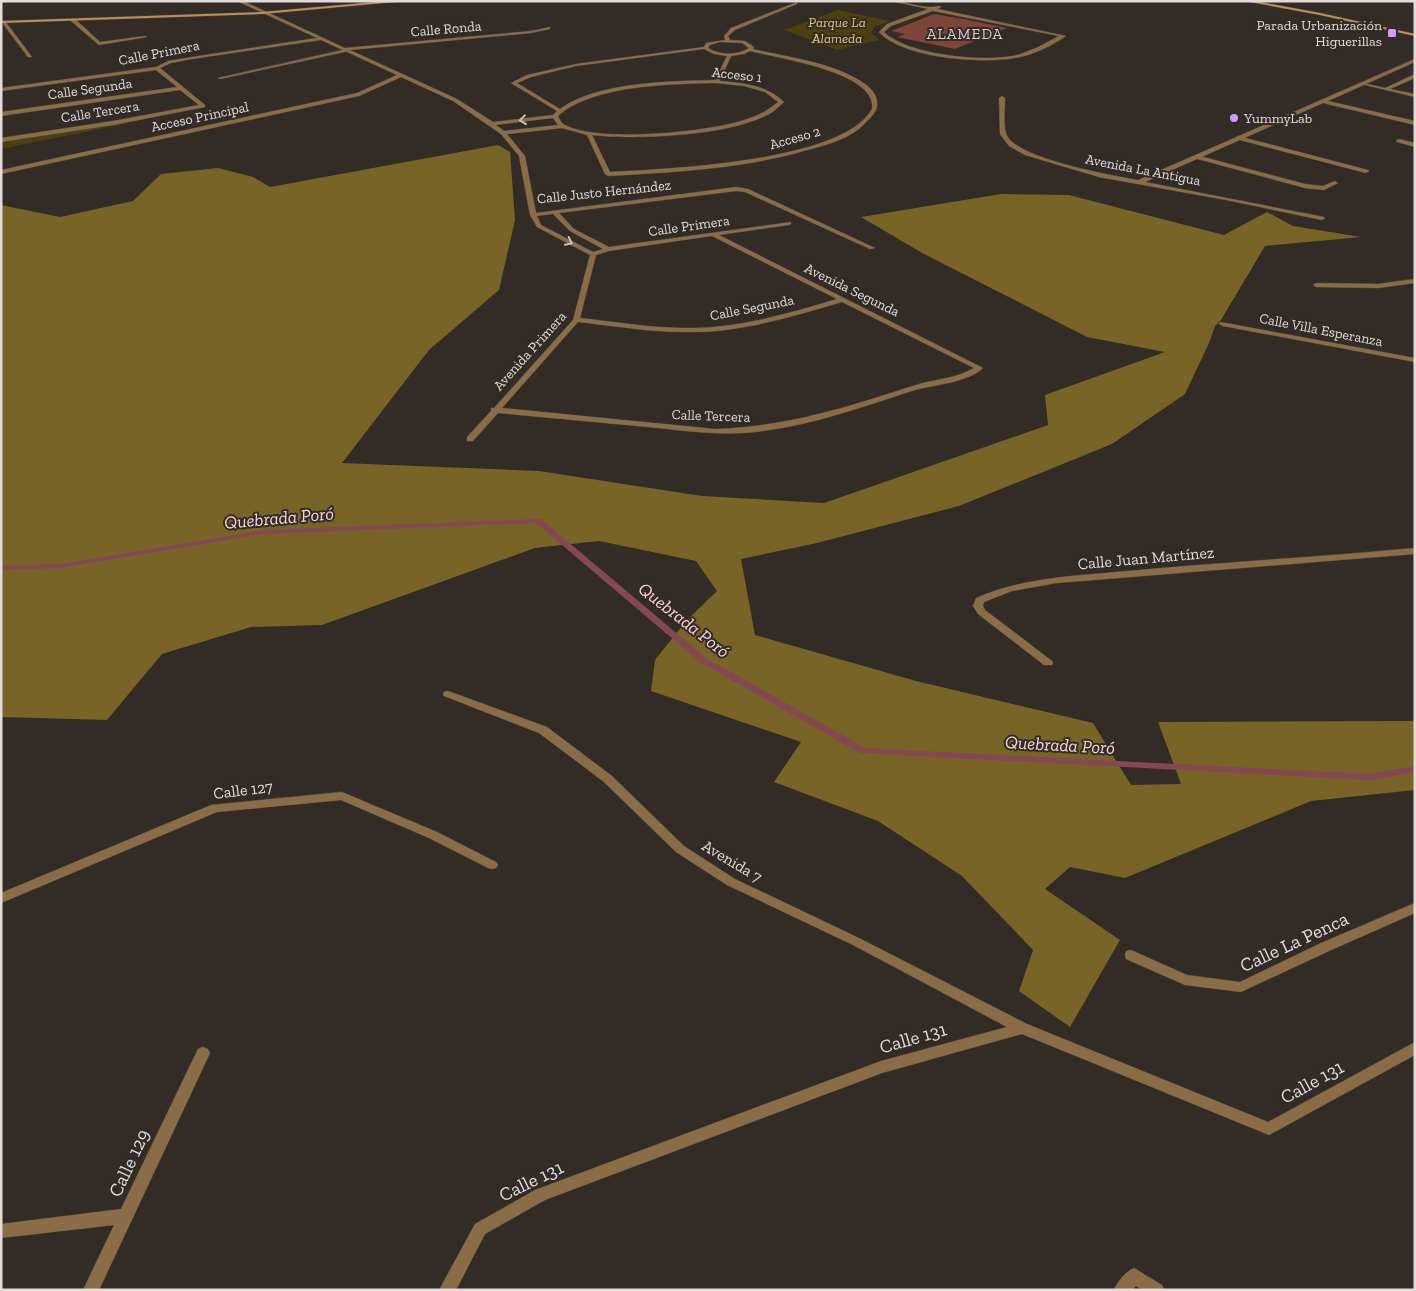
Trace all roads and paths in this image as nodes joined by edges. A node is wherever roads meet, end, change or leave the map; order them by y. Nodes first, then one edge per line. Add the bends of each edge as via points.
1 (239, 1) edge
2 (404, 1) edge
3 (893, 1) edge
4 (911, 1) edge
5 (1247, 1) edge
6 (796, 3) dead end
7 (939, 7) junction
8 (933, 9) junction
9 (262, 13) junction
10 (73, 20) junction
11 (2, 22) edge
12 (548, 28) dead end
13 (1415, 35) edge
14 (1064, 36) junction
15 (145, 38) dead end
16 (321, 39) junction
17 (728, 41) junction
18 (705, 48) junction
19 (346, 50) junction
20 (750, 50) junction
21 (730, 54) junction
22 (30, 56) dead end
23 (1415, 60) edge
24 (157, 68) junction
25 (402, 76) junction
26 (1415, 76) edge
27 (220, 78) dead end
28 (716, 82) junction
29 (1363, 84) junction
30 (182, 88) junction
31 (1386, 89) junction
32 (1, 90) edge
33 (1415, 96) edge
34 (1002, 98) dead end
35 (1323, 101) junction
36 (560, 111) junction
37 (1, 114) edge
38 (555, 116) junction
39 (1415, 123) edge
40 (492, 124) junction
41 (562, 126) junction
42 (503, 133) junction
43 (589, 134) junction
44 (1238, 138) junction
45 (1, 140) edge
46 (1399, 141) dead end
47 (1415, 145) edge
48 (1196, 157) junction
49 (1366, 171) dead end
50 (1, 172) edge
51 (1136, 182) junction
52 (1335, 184) dead end
53 (554, 212) junction
54 (533, 215) junction
55 (1322, 218) dead end
56 (789, 223) dead end
57 (714, 235) junction
58 (872, 248) dead end
59 (608, 249) junction
60 (593, 254) junction
61 (1415, 281) edge
62 (1316, 285) dead end
63 (842, 300) junction
64 (576, 320) junction
65 (1223, 324) dead end
66 (1415, 360) edge
67 (979, 368) joint
68 (494, 410) junction
69 (470, 439) dead end
70 (1415, 551) edge
71 (1048, 663) dead end
72 (448, 694) dead end
73 (492, 865) dead end
74 (1, 898) edge
75 (1415, 908) edge
76 (1131, 955) dead end
77 (1022, 1028) junction
78 (1415, 1048) edge
79 (203, 1053) dead end
80 (126, 1216) junction
81 (1, 1232) edge
82 (91, 1290) edge
83 (447, 1290) edge
84 (1122, 1290) edge
85 (1156, 1290) edge

1 - 9 street, Calle Justo Hernández
2 - 9 main road
3 - 8 street
4 - 7 street
5 - 13 main road
6 - 17 street via 733,28 726,36
7 - 8 street
7 - 14 street via 1070,33
8 - 14 street
8 - 14 street via 889,26 881,32 884,38 921,51 980,60 1016,57
9 - 10 main road
9 - 16 street, Calle Justo Hernández
10 - 11 main road
10 - 15 street via 99,44
11 - 22 street
12 - 19 street, Calle Ronda
16 - 19 street, Calle Justo Hernández
16 - 24 street, Calle Primera via 162,64
17 - 18 street via 713,42
17 - 20 street via 748,44 752,48
18 - 21 street
18 - 36 street via 576,65 513,83
19 - 25 street, Calle Justo Hernández
19 - 27 street, Calle Ronda
20 - 21 street
20 - 43 street, Acceso 2 via 855,80 872,94 876,102 875,111 856,130 829,141 787,154 719,166 608,174
21 - 28 street
23 - 29 street
24 - 30 street
24 - 32 street, Calle Primera
25 - 40 street, Calle Justo Hernández via 455,100
25 - 50 street, Acceso Principal via 359,94
26 - 31 street
28 - 36 street, Acceso 1 via 631,87 578,100
28 - 43 street, Acceso 1 via 759,87 770,91 781,102 769,113 721,128 658,135
29 - 31 street
29 - 35 street
30 - 37 street, Calle Segunda
30 - 45 street, Calle Tercera via 203,106
31 - 33 street
34 - 51 street, Avenida La Antigua via 1003,134 1011,145 1027,154 1067,167
35 - 39 street
35 - 44 street
36 - 38 street, Acceso 1
38 -> 40 street
38 - 41 street
40 - 42 street, Calle Justo Hernández
41 - 42 street, Acceso 1
41 - 43 street, Acceso 1
42 - 54 street, Calle Justo Hernández via 522,156
44 - 48 street
44 - 49 street
46 - 47 street
48 - 51 street
48 - 52 street via 1305,186 1324,188
51 - 55 street, Avenida La Antigua
53 - 54 street, Calle Justo Hernández
53 - 58 street, Calle Justo Hernández via 746,190
53 - 59 street via 572,230
54 -> 60 street via 545,231
56 - 57 street, Calle Primera
57 - 59 street, Calle Primera
57 - 63 street, Avenida Segunda
59 - 60 street, Calle Primera
60 - 64 street, Avenida Primera
61 - 62 street via 1358,287
63 - 64 street, Calle Segunda via 782,317 712,329 673,330
63 - 67 street, Avenida Segunda
64 - 68 street, Avenida Primera
65 - 66 street, Calle Villa Esperanza
67 - 68 street, Calle Tercera via 850,408 743,432
68 - 69 street, Avenida Primera
70 - 71 street, Calle Juan Martínez via 1137,572 1025,584 979,600 981,612
72 - 77 street, Avenida 7 via 543,730 608,779 680,848 731,882 857,942
73 - 74 street, Calle 127 via 433,835 342,796 215,808
75 - 76 street, Calle La Penca via 1241,987 1185,980
77 - 78 street, Calle 131 via 1269,1129
77 - 83 street, Calle 131 via 881,1067 540,1194 480,1229
79 - 80 street, Calle 129
80 - 81 street
80 - 82 street, Calle 129
84 - 85 street via 1134,1276

